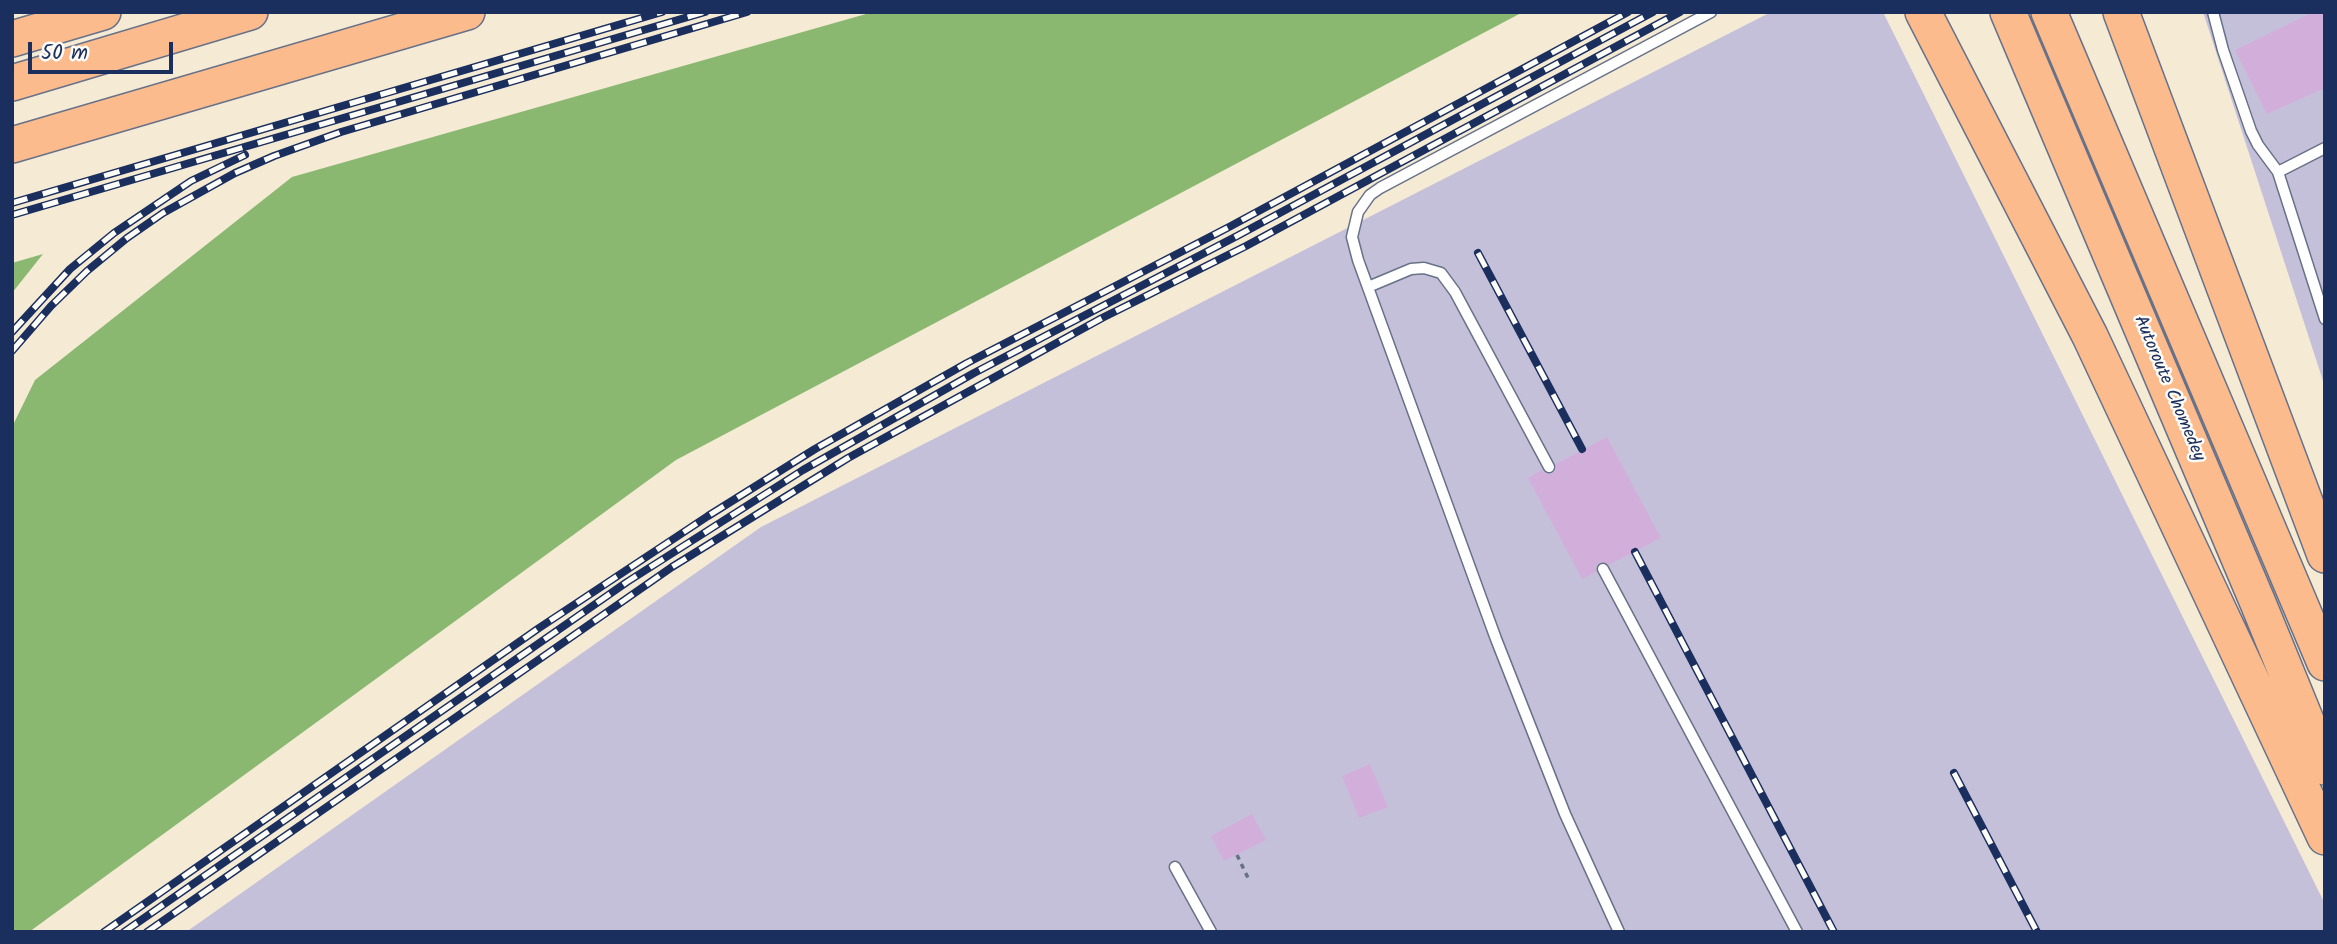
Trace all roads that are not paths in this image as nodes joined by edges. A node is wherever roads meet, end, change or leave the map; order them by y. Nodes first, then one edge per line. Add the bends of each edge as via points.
1 (103, 12) edge
2 (250, 12) edge
3 (448, 12) edge
4 (467, 12) edge
5 (1711, 12) edge
6 (1923, 12) edge
7 (2008, 12) edge
8 (2049, 12) edge
9 (2121, 12) edge
10 (2213, 12) edge
11 (415, 26) junction
12 (12, 39) edge
13 (12, 83) edge
14 (12, 145) edge
15 (2325, 148) edge
16 (2278, 172) junction
17 (1368, 287) junction
18 (2325, 319) edge
19 (1549, 467) dead end
20 (2325, 555) edge
21 (1603, 569) dead end
22 (2325, 663) edge
23 (2325, 767) edge
24 (2325, 837) edge
25 (1175, 867) dead end
26 (1211, 932) edge
27 (1619, 932) edge
28 (1797, 932) edge

1 - 12 highway
2 - 13 highway
3 - 11 highway
4 - 11 highway
5 - 17 lane via 1370,194 1358,212 1352,237
6 - 24 highway via 2090,336
7 - 23 highway, Autoroute Chomedey
8 - 22 highway
9 - 20 highway
10 - 16 lane via 2251,131
11 - 14 highway
15 - 16 lane
16 - 18 lane
17 - 19 lane via 1411,268 1441,273
17 - 27 lane via 1496,639 1565,814
21 - 28 lane
25 - 26 lane

